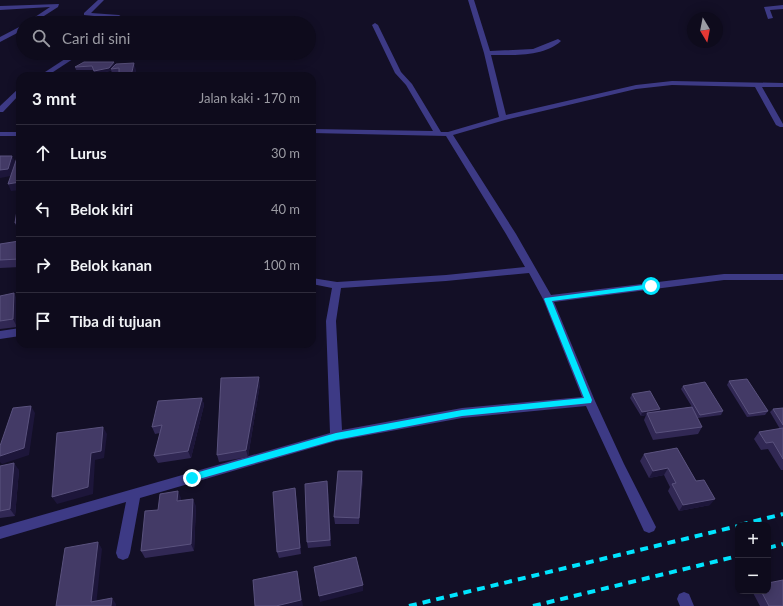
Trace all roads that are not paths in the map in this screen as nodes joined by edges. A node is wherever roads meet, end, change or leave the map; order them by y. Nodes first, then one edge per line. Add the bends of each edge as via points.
1 (101, 0) edge
2 (471, 0) edge
3 (60, 2) edge
4 (783, 7) edge
5 (0, 8) edge
6 (39, 16) edge
7 (108, 16) edge
8 (770, 18) dead end
9 (375, 25) dead end
10 (16, 31) edge
11 (0, 40) edge
12 (558, 41) dead end
13 (487, 53) junction
14 (67, 60) edge
15 (48, 72) edge
16 (757, 84) junction
17 (783, 85) edge
18 (16, 94) edge
19 (0, 110) edge
20 (503, 118) junction
21 (780, 125) dead end
22 (316, 132) edge
23 (438, 132) junction
24 (0, 134) edge
25 (16, 134) edge
26 (448, 134) junction
27 (531, 270) junction
28 (783, 277) edge
29 (316, 282) edge
30 (337, 285) junction
31 (548, 299) junction
32 (16, 333) edge
33 (0, 335) edge
34 (589, 400) junction
35 (336, 436) junction
36 (134, 494) junction
37 (649, 527) dead end
38 (0, 533) edge
39 (123, 553) dead end

1 - 7 street via 86,14
2 - 13 street
3 - 5 street
3 - 6 street
4 - 8 street via 766,8
9 - 23 street via 398,73 409,84
10 - 11 street
12 - 13 street via 527,51
13 - 20 street
14 - 15 street
16 - 17 street
16 - 20 street via 672,83 636,87
16 - 21 street
18 - 19 street
20 - 26 street
22 - 23 street
23 - 26 street
24 - 25 street
26 - 27 street
27 - 30 street
27 - 31 street
28 - 31 street via 724,278
29 - 30 street
30 - 35 street via 331,321
31 - 34 street
32 - 33 street
34 - 35 street via 462,413
34 - 37 street
35 - 36 street
36 - 38 street
36 - 39 street

